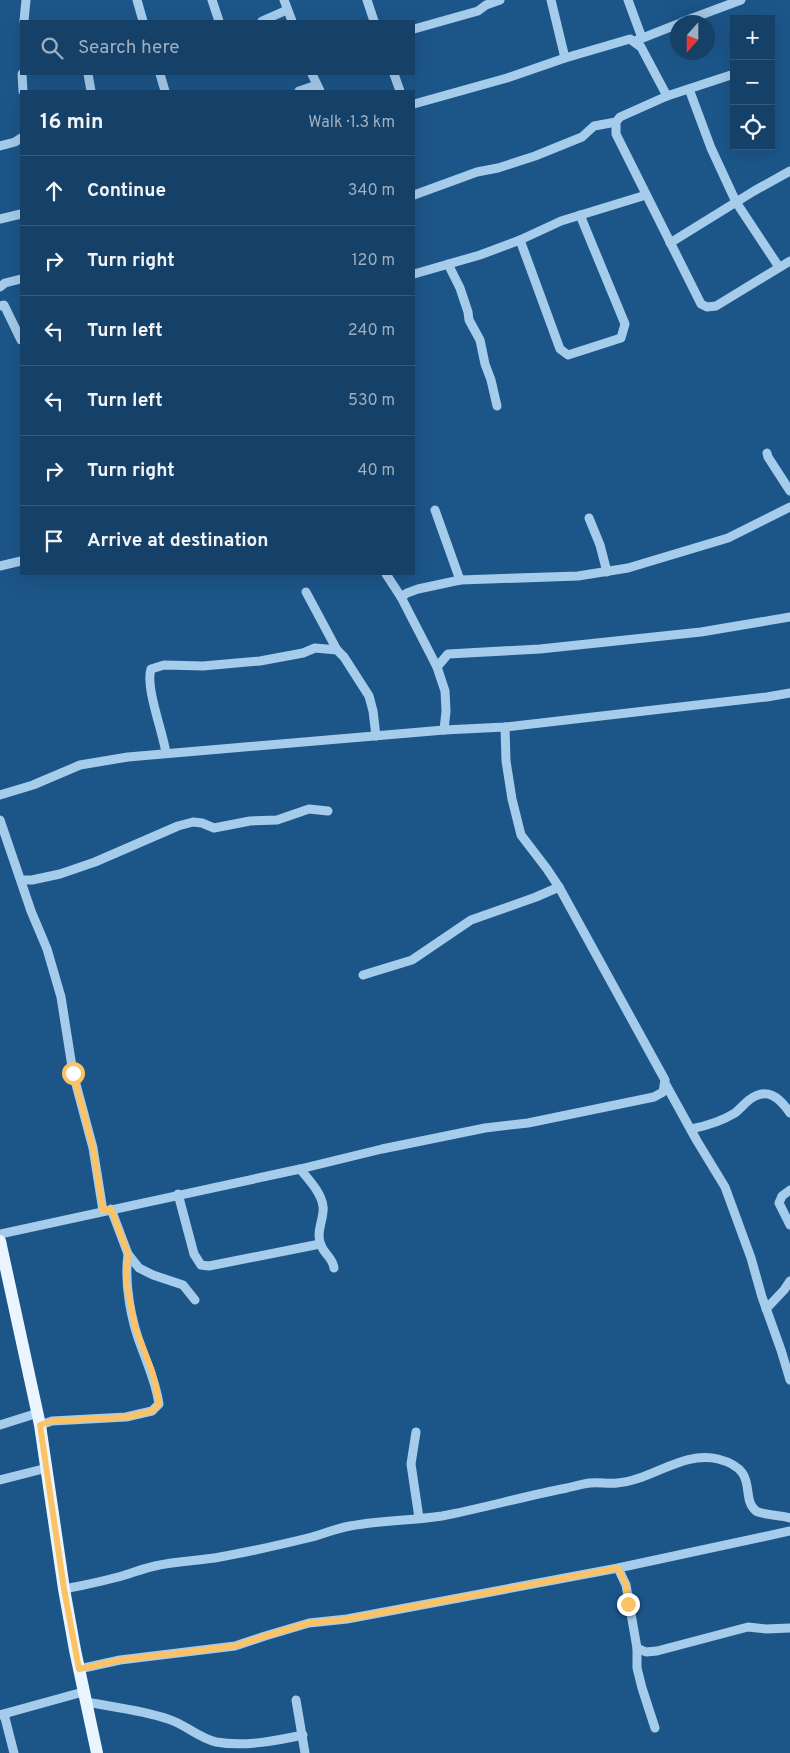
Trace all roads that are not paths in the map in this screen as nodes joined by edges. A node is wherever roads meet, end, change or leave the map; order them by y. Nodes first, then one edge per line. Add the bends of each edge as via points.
1 (26, 0) edge
2 (138, 0) edge
3 (212, 0) edge
4 (284, 0) edge
5 (367, 0) edge
6 (500, 0) edge
7 (551, 0) edge
8 (628, 0) edge
9 (741, 0) edge
10 (485, 3) edge
11 (287, 10) junction
12 (701, 15) edge
13 (24, 20) edge
14 (143, 20) edge
15 (219, 20) edge
16 (264, 20) edge
17 (292, 20) edge
18 (374, 20) edge
19 (670, 27) edge
20 (415, 29) edge
21 (638, 40) junction
22 (565, 58) junction
23 (22, 75) edge
24 (88, 75) edge
25 (160, 75) edge
26 (312, 75) edge
27 (394, 75) edge
28 (730, 75) edge
29 (318, 88) edge
30 (689, 89) junction
31 (23, 90) edge
32 (91, 90) edge
33 (165, 90) edge
34 (305, 90) edge
35 (400, 90) edge
36 (667, 96) junction
37 (415, 104) edge
38 (616, 122) junction
39 (20, 139) edge
40 (0, 146) edge
41 (790, 171) edge
42 (415, 195) edge
43 (646, 195) junction
44 (736, 202) junction
45 (20, 214) edge
46 (580, 215) junction
47 (0, 219) edge
48 (520, 240) junction
49 (670, 243) junction
50 (790, 261) edge
51 (448, 264) junction
52 (779, 268) junction
53 (415, 274) edge
54 (20, 278) edge
55 (0, 287) edge
56 (0, 306) edge
57 (20, 338) edge
58 (497, 406) dead end
59 (767, 453) dead end
60 (790, 491) edge
61 (790, 508) edge
62 (435, 510) dead end
63 (589, 518) dead end
64 (20, 560) edge
65 (0, 566) edge
66 (607, 572) junction
67 (387, 575) edge
68 (460, 580) junction
69 (306, 592) dead end
70 (401, 597) junction
71 (790, 617) edge
72 (337, 650) junction
73 (437, 667) junction
74 (790, 693) edge
75 (505, 727) junction
76 (444, 730) junction
77 (376, 736) junction
78 (166, 753) junction
79 (0, 795) edge
80 (328, 811) dead end
81 (0, 820) edge
82 (21, 880) junction
83 (559, 887) junction
84 (363, 975) dead end
85 (665, 1083) junction
86 (790, 1113) edge
87 (691, 1129) junction
88 (300, 1169) junction
89 (790, 1190) edge
90 (178, 1194) junction
91 (107, 1210) junction
92 (790, 1225) edge
93 (0, 1234) edge
94 (0, 1241) edge
95 (320, 1244) junction
96 (128, 1254) junction
97 (334, 1268) dead end
98 (790, 1280) edge
99 (195, 1300) dead end
100 (766, 1310) junction
101 (790, 1380) edge
102 (39, 1419) junction
103 (0, 1424) edge
104 (416, 1432) dead end
105 (47, 1468) junction
106 (0, 1480) edge
107 (419, 1518) junction
108 (790, 1518) edge
109 (790, 1531) edge
110 (618, 1568) junction
111 (64, 1589) junction
112 (790, 1628) edge
113 (637, 1648) junction
114 (79, 1669) junction
115 (85, 1697) junction
116 (296, 1700) dead end
117 (2, 1714) edge
118 (655, 1728) dead end
119 (303, 1735) junction
120 (14, 1753) edge
121 (97, 1753) edge
122 (305, 1753) edge

1 - 13 street
2 - 14 street
3 - 15 street
4 - 11 street
5 - 18 street
6 - 10 street
7 - 22 street
8 - 21 street
9 - 12 street
10 - 20 street via 478,11
11 - 16 street
11 - 17 street
19 - 21 street
21 - 22 street via 624,40
21 - 36 street
22 - 37 street
23 - 31 street
24 - 32 street
25 - 33 street
26 - 29 street
27 - 35 street
28 - 30 street
29 - 34 street
30 - 36 street
30 - 44 street
36 - 38 street via 620,117
38 - 42 street via 594,126 582,137 535,156 477,172
38 - 43 street via 616,134
39 - 40 street
41 - 44 street
43 - 46 street
43 - 49 street
44 - 49 street
44 - 52 street
45 - 47 street
46 - 48 street
46 - 48 street via 625,324 621,338 609,343 568,355 563,353
48 - 51 street
49 - 52 street via 701,304 707,307 716,306
50 - 52 street
51 - 53 street
51 - 58 street via 480,340
54 - 55 street
56 - 57 street via 4,305
59 - 60 street
61 - 66 street via 728,538
62 - 68 street
63 - 66 street
64 - 65 street
66 - 68 street
67 - 70 street
68 - 70 street via 418,589
69 - 72 street
70 - 73 street
71 - 73 street via 701,632 540,649 448,654
72 - 77 street via 369,696
72 - 78 street via 315,648 268,660 203,666 164,665 151,669 153,703
73 - 76 street via 445,691
74 - 75 street
75 - 76 street
75 - 83 street via 506,761 521,835
76 - 77 street
77 - 78 street
78 - 79 street via 80,765
80 - 82 street via 309,809 277,820 214,828 193,822 60,874
81 - 82 street
82 - 91 street via 61,997 72,1066
83 - 84 street via 472,920 412,960
83 - 85 street
85 - 87 street
85 - 88 street via 663,1092 654,1097 382,1148
86 - 87 street via 774,1095 764,1093 749,1100 733,1114
87 - 100 street via 725,1187
88 - 90 street
88 - 95 street via 318,1193 323,1206
89 - 92 street via 779,1203
90 - 91 street
90 - 95 street via 194,1254 201,1265
91 - 93 street
91 - 96 street
94 - 102 main road
95 - 97 street
96 - 99 street via 139,1268 153,1276 183,1285
96 - 102 street via 126,1281 135,1327 152,1371 159,1404 152,1411 126,1417
98 - 100 street
100 - 101 street
102 - 103 street
102 - 105 main road
104 - 107 street via 411,1464
105 - 106 street
105 - 111 main road
107 - 108 street via 590,1483 618,1483 683,1461 718,1458 741,1470 755,1510
107 - 111 street via 344,1527 220,1557 152,1566 106,1581
109 - 110 street
110 - 113 street via 626,1585
110 - 114 street via 347,1619 309,1623 235,1646 120,1660
111 - 114 main road
112 - 113 street via 748,1627 657,1651 646,1652
113 - 118 street via 637,1668
114 - 115 main road
115 - 117 street
115 - 119 street via 166,1718 216,1742 268,1743
115 - 121 main road
116 - 119 street
117 - 120 street
119 - 122 street

